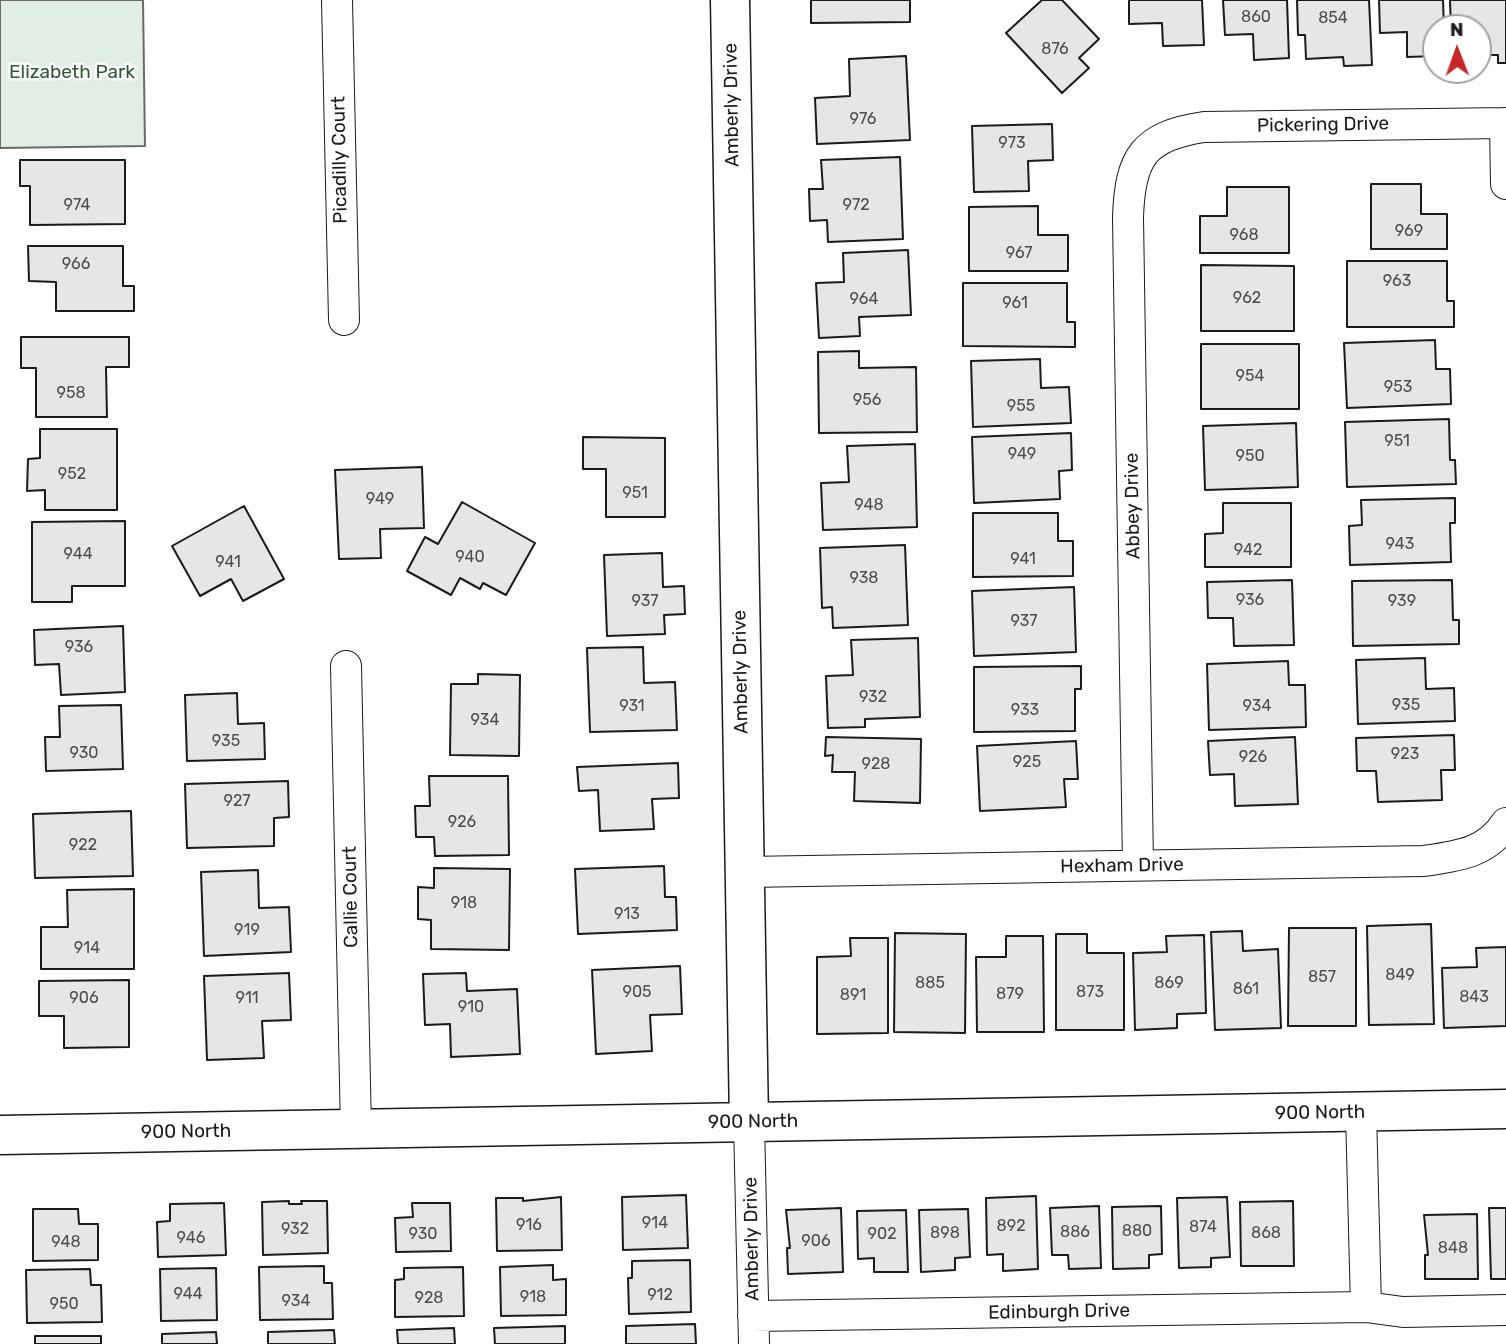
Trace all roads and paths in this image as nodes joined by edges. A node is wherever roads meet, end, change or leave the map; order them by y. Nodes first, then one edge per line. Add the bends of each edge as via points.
1 (337, 0) edge
2 (730, 0) edge
3 (1506, 123) edge
4 (1144, 149) joint
5 (1506, 184) edge
6 (344, 320) dead end
7 (346, 666) dead end
8 (1500, 831) edge
9 (1138, 865) junction
10 (745, 872) junction
11 (1506, 1109) edge
12 (1361, 1112) junction
13 (749, 1122) junction
14 (356, 1129) junction
15 (0, 1135) edge
16 (1366, 1307) junction
17 (1506, 1310) edge
18 (754, 1330) edge

1 - 6 street, Picadilly Court
2 - 10 street, Amberly Drive
3 - 4 street, Pickering Drive via 1204,127 1163,137
3 - 5 street
4 - 9 street, Abbey Drive via 1133,169 1128,217
7 - 14 street, Callie Court
8 - 9 street, Hexham Drive via 1474,852 1424,861
9 - 10 street, Hexham Drive
10 - 13 street, Amberly Drive
11 - 12 street, 900 North
12 - 13 street, 900 North
12 - 16 street
13 - 14 street, 900 North
13 - 18 street, Amberly Drive
14 - 15 street, 900 North
16 - 17 street, Edinburgh Drive via 1403,1312
16 - 18 street, Edinburgh Drive

